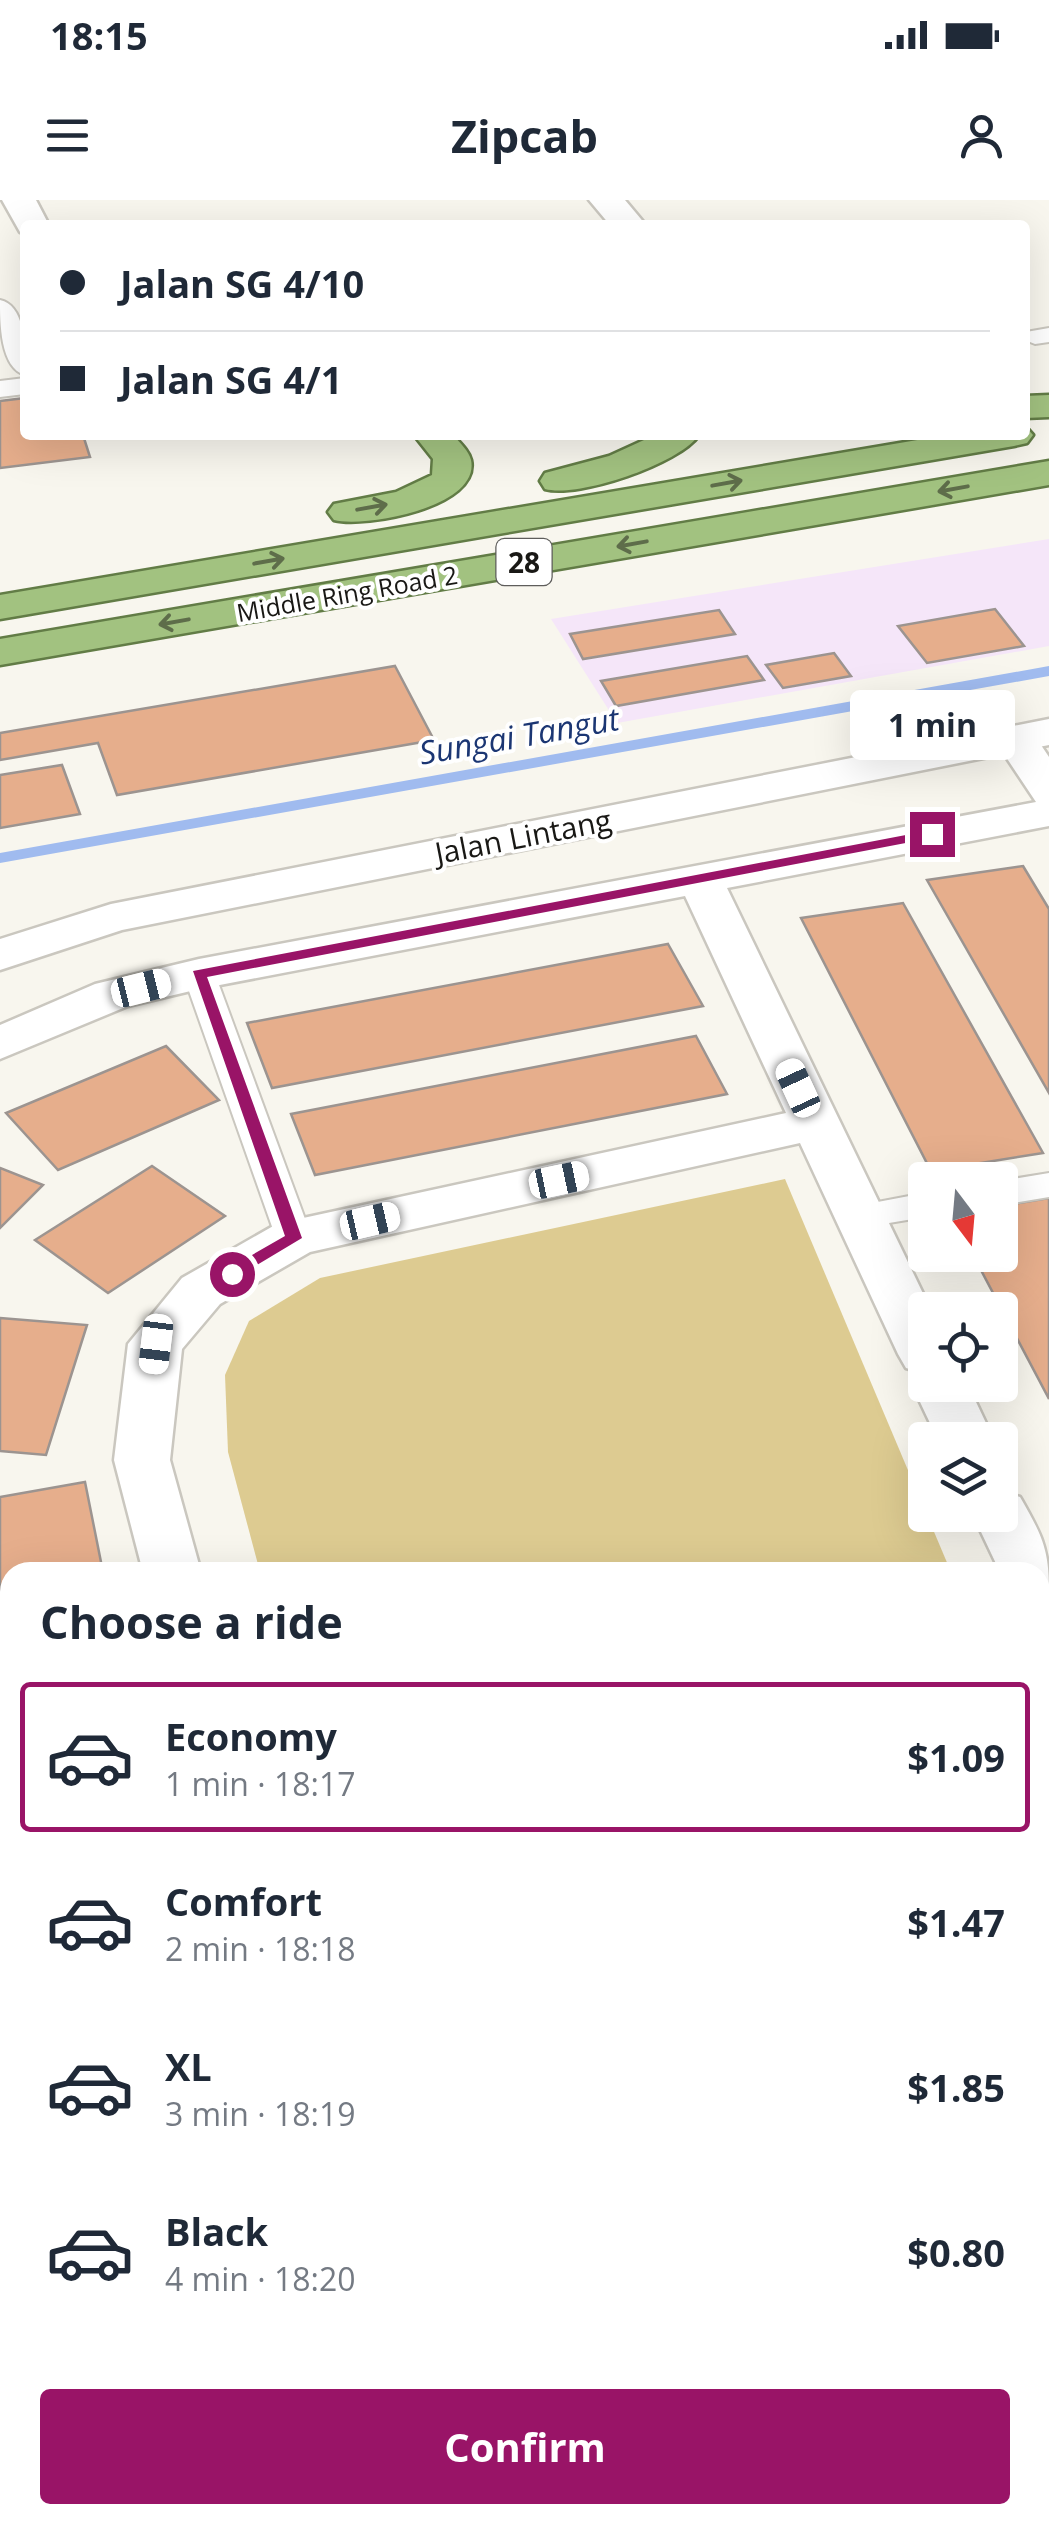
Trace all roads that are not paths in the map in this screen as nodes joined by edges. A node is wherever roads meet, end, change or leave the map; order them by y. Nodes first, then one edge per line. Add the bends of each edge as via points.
1 (606, 200) edge
2 (624, 220) edge
3 (0, 306) edge
4 (20, 355) edge
5 (437, 440) edge
6 (674, 440) edge
7 (984, 440) edge
8 (1049, 473) edge
9 (361, 545) junction
10 (0, 571) edge
11 (0, 606) edge
12 (0, 652) edge
13 (1032, 736) edge
14 (1049, 792) edge
15 (1049, 813) edge
16 (698, 878) junction
17 (0, 955) edge
18 (198, 974) junction
19 (0, 1042) edge
20 (815, 1123) junction
21 (1049, 1185) edge
22 (1018, 1190) edge
23 (908, 1208) edge
24 (859, 1216) junction
25 (294, 1238) junction
26 (908, 1318) edge
27 (1010, 1532) edge
28 (169, 1562) edge
29 (1024, 1562) edge

1 - 2 street
3 - 4 lane
10 -> 5 highway via 418,497 452,474 452,458
6 - 9 highway via 620,464
9 -> 7 highway, Middle Ring Road 2 / 28
8 -> 12 highway, Middle Ring Road 2 / 28
11 -> 9 highway, Middle Ring Road 2 / 28
13 - 14 street
13 - 17 street, Jalan Lintang via 111,918
15 - 16 street
16 - 18 street
16 - 20 street
18 - 19 street via 112,995
18 - 25 lane
20 - 24 street
20 - 25 street
21 - 22 lane
23 - 24 lane
24 - 26 street
25 - 28 street via 200,1291 156,1344 142,1460
27 - 29 street

